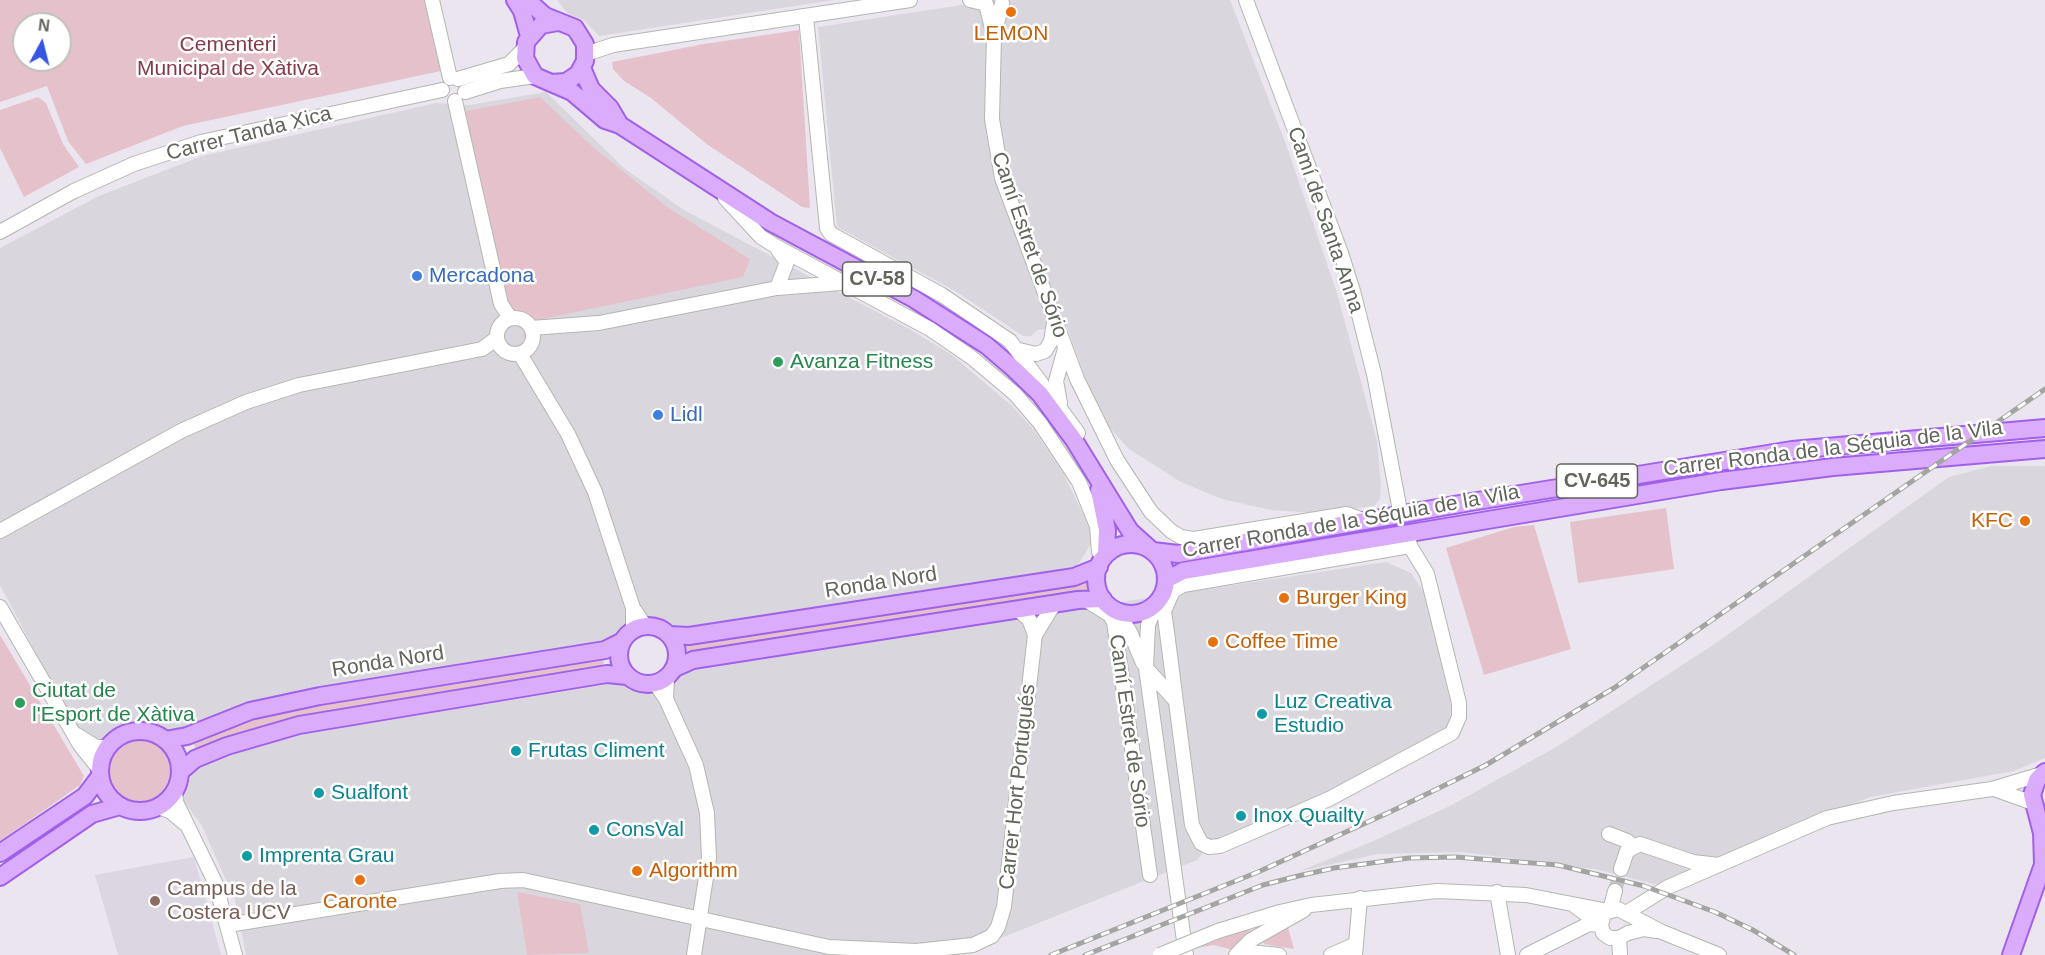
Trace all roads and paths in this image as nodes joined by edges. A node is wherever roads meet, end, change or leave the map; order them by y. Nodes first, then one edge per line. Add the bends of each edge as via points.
1 (432, 0) edge
2 (910, 0) edge
3 (970, 0) edge
4 (1246, 0) edge
5 (526, 1) edge
6 (984, 2) edge
7 (1004, 2) edge
8 (806, 17) junction
9 (558, 22) junction
10 (993, 36) junction
11 (527, 42) junction
12 (585, 55) junction
13 (535, 76) junction
14 (454, 78) junction
15 (551, 83) junction
16 (442, 90) junction
17 (460, 96) junction
18 (620, 125) junction
19 (718, 190) junction
20 (0, 232) edge
21 (777, 248) junction
22 (843, 283) junction
23 (777, 288) junction
24 (510, 318) junction
25 (1054, 321) junction
26 (531, 328) junction
27 (496, 338) junction
28 (1065, 349) junction
29 (1018, 350) junction
30 (520, 354) junction
31 (1077, 379) junction
32 (1060, 402) junction
33 (2045, 428) edge
34 (1109, 444) joint
35 (2045, 449) edge
36 (1096, 478) junction
37 (1107, 494) junction
38 (1401, 516) junction
39 (1368, 522) junction
40 (0, 531) edge
41 (1409, 540) junction
42 (1151, 550) junction
43 (1102, 562) junction
44 (1210, 567) junction
45 (1229, 578) junction
46 (1172, 583) junction
47 (1157, 602) junction
48 (1102, 603) junction
49 (1054, 604) junction
50 (0, 607) edge
51 (1017, 609) junction
52 (633, 633) junction
53 (669, 635) junction
54 (1035, 635) junction
55 (1146, 671) junction
56 (627, 675) junction
57 (665, 677) junction
58 (1175, 700) junction
59 (75, 734) junction
60 (165, 740) junction
61 (108, 747) junction
62 (180, 772) junction
63 (100, 773) junction
64 (2043, 773) edge
65 (1992, 789) junction
66 (175, 791) junction
67 (120, 806) junction
68 (158, 807) junction
69 (2038, 812) edge
70 (189, 827) junction
71 (1609, 834) dead end
72 (1632, 846) junction
73 (0, 853) edge
74 (2044, 861) edge
75 (1692, 862) junction
76 (1721, 865) junction
77 (1621, 869) tunnel mouth
78 (1149, 875) dead end
79 (0, 877) edge
80 (1668, 887) junction
81 (1615, 891) tunnel mouth
82 (1497, 892) junction
83 (1360, 898) junction
84 (1565, 901) junction
85 (1311, 905) junction
86 (1609, 910) junction
87 (1627, 914) junction
88 (701, 920) junction
89 (228, 925) junction
90 (1600, 925) junction
91 (1662, 932) junction
92 (1623, 936) junction
93 (1355, 950) edge
94 (1238, 953) edge
95 (1270, 954) edge
96 (236, 955) edge
97 (694, 955) edge
98 (1160, 955) edge
99 (1186, 955) edge
100 (1331, 955) edge
101 (1508, 955) edge
102 (1527, 955) edge
103 (1620, 955) edge
104 (1719, 955) edge
105 (2011, 955) edge

1 - 14 street
2 - 8 street
3 - 6 street
4 - 38 street, Camí de Santa Anna via 1353,291 1374,374
5 - 9 main road, CV-58
5 - 11 main road, CV-58 via 522,11
6 - 7 street via 994,6
6 - 10 street, Camí Estret de Sório
7 - 10 street, Camí Estret de Sório
8 - 12 street via 613,45
8 - 29 street via 824,216 831,234 942,295 997,331
9 - 11 main road via 542,25
9 - 12 main road, CV-58 via 575,28
10 - 25 street, Camí Estret de Sório via 991,97 997,158
11 - 13 main road, CV-58 via 525,58
11 - 14 street via 509,64
12 - 15 main road via 572,78
12 - 18 main road, CV-58 via 591,89
13 - 15 main road, CV-58
13 - 17 street via 500,81
14 - 16 street via 445,81
14 - 17 street via 464,84
15 - 18 main road, CV-58 via 572,93 605,120
16 - 17 street via 448,100
16 - 20 street, Carrer Tanda Xica via 201,142 134,164 74,191
17 - 24 street via 501,304
18 - 19 main road, CV-58
19 - 21 street via 761,237
19 - 36 main road, CV-58 via 914,299 986,345 1040,394 1067,429
21 - 22 street
21 - 23 street via 787,262
22 - 23 street
22 - 43 street via 953,344 1026,406 1085,494 1097,526
23 - 26 street via 600,323
24 - 26 street via 522,320
24 - 27 street via 500,326
25 - 28 street, Camí Estret de Sório
25 - 29 street via 1045,351 1036,354
26 - 30 street via 532,340
27 - 30 street via 507,353
27 - 40 street via 482,350 299,385 246,402 181,431
28 - 31 street, Camí Estret de Sório
28 - 32 street via 1057,376
29 - 32 street
30 - 52 street via 568,434 595,492 633,608
31 - 32 street via 1064,381
31 - 34 street, Camí Estret de Sório
32 - 37 street via 1092,458
33 - 38 main road, Carrer Ronda de la Séquia de la Vila / CV-645 via 1792,450
34 - 39 street, Carrer Ronda de la Séquia de la Vila via 1145,504 1181,537 1194,539 1347,514
35 - 41 main road, Carrer Ronda de la Séquia de la Vila / CV-645 via 1990,451 1764,475
36 - 37 main road, CV-58
36 - 43 main road, CV-58 via 1106,520
37 - 42 main road, CV-58 via 1130,531
38 - 39 main road, Carrer Ronda de la Séquia de la Vila / CV-645
39 - 42 main road, Carrer Ronda de la Séquia de la Vila / CV-645 via 1178,554
41 - 44 main road, Carrer Ronda de la Séquia de la Vila / CV-645
41 - 45 street, Carrer Ronda de la Séquia de la Vila
41 - 58 street via 1427,574 1459,703 1455,729 1438,742 1329,799 1220,846 1205,846 1197,839 1192,825
42 - 43 main road, CV-645 via 1124,545
42 - 46 main road
43 - 48 main road via 1096,578
43 - 53 main road, Ronda Nord / CV-645 via 1074,577 689,636
44 - 45 street
44 - 46 main road, Carrer Ronda de la Séquia de la Vila / CV-645 via 1183,571
45 - 46 street, Carrer Ronda de la Séquia de la Vila
46 - 47 main road
46 - 58 street via 1173,591 1164,611
47 - 48 main road via 1137,613
47 - 55 street via 1148,625
48 - 49 main road
48 - 55 street via 1130,632
48 - 78 street, Camí Estret de Sório via 1114,622
49 - 51 main road
49 - 54 street, Carrer Hort Portugués
50 - 59 street
51 - 54 street via 1029,619
51 - 57 main road via 693,660
52 - 53 main road, CV-645 via 654,627
52 - 56 main road via 619,660
52 - 60 main road, Ronda Nord via 605,650 320,696 250,711 187,736
53 - 57 main road via 677,651
54 - 88 street, Carrer Hort Portugués via 1004,907 992,936 973,945 942,950 856,951
55 - 58 street
55 - 99 street
56 - 57 main road via 635,681
56 - 62 main road via 607,674 299,725 226,746 195,759
57 - 88 street via 666,699 696,765 707,813 709,858
59 - 61 street via 96,747
59 - 63 street
60 - 61 main road via 146,731 135,731 124,734
60 - 62 main road via 174,749
61 - 63 main road
62 - 66 main road
63 - 67 main road via 110,798
63 - 73 main road via 85,796
64 - 65 street
64 - 69 main road via 2033,787
65 - 69 street
65 - 76 street via 1827,818
66 - 68 main road
66 - 70 street via 176,802
67 - 68 main road via 139,811
67 - 79 main road via 92,814
68 - 70 street via 170,811
69 - 74 main road
70 - 89 street via 209,867
71 - 72 street
72 - 75 street via 1640,844
72 - 77 street
74 - 105 main road
75 - 76 street
75 - 80 street via 1690,870 1670,880
76 - 80 street
80 - 87 street
81 - 86 street
82 - 83 street via 1437,891
82 - 84 street
82 - 101 street
83 - 85 street
83 - 93 street
84 - 86 street
84 - 90 street
85 - 94 street via 1251,940
85 - 98 street, bridge via 1218,931
86 - 87 street
86 - 90 street
87 - 91 street
87 - 92 street via 1631,923
88 - 89 street via 523,880 500,880
88 - 97 street
89 - 96 street
90 - 92 street via 1606,936
90 - 102 street via 1589,924
91 - 92 street via 1644,929
91 - 104 street
92 - 103 street
93 - 100 street
94 - 95 street

